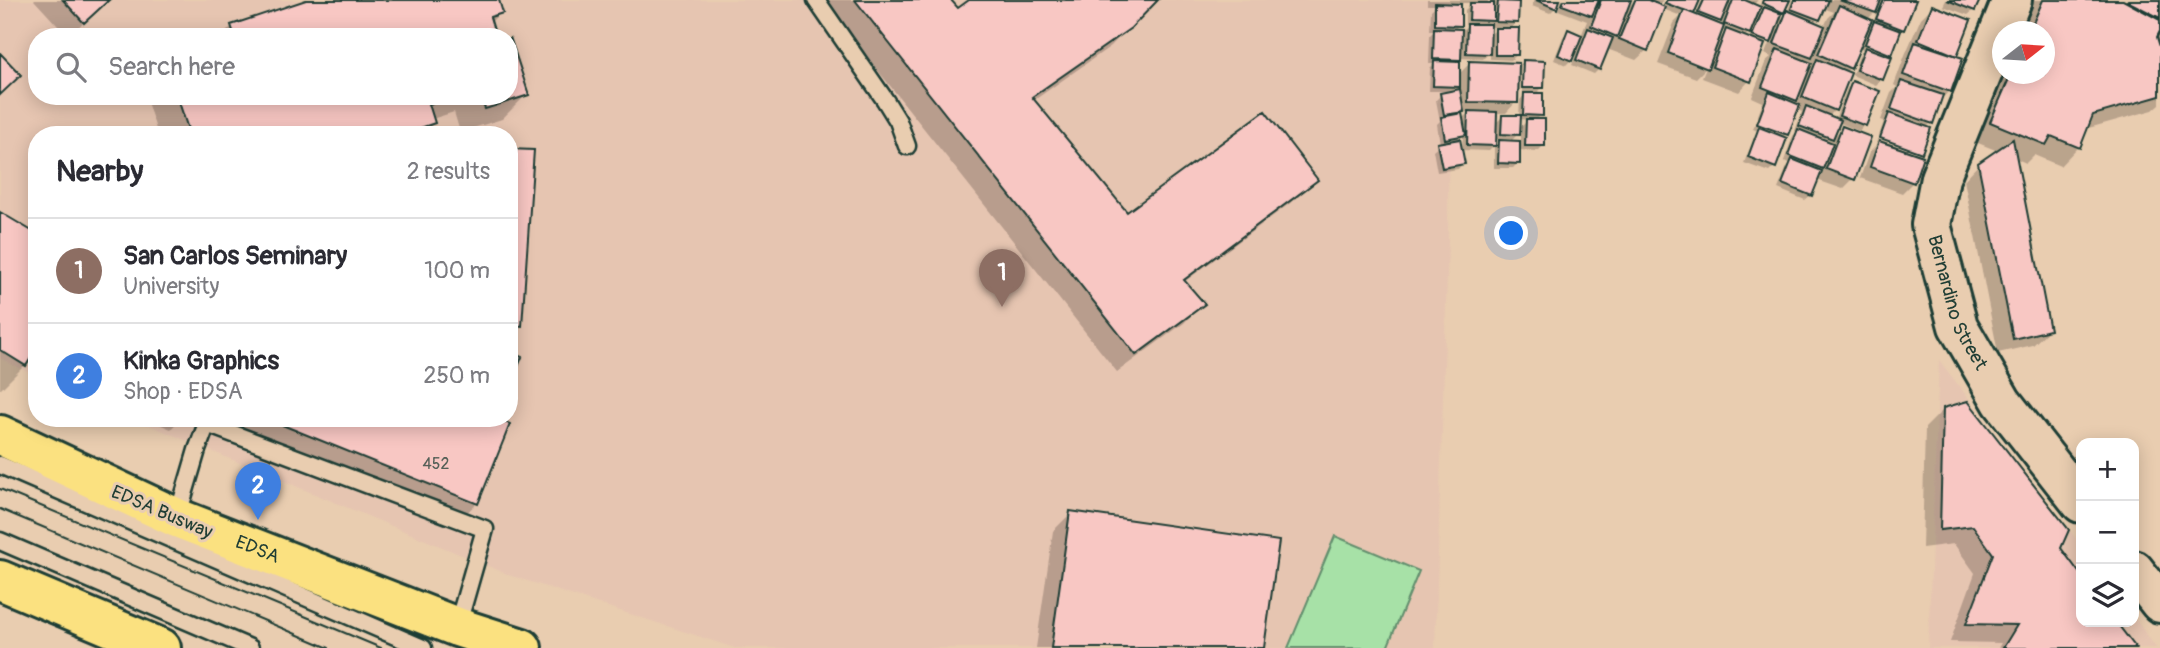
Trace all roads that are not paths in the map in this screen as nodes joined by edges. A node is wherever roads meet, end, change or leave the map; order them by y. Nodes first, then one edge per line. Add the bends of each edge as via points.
1 (816, 0) edge
2 (2012, 0) edge
3 (906, 146) dead end
4 (206, 427) edge
5 (224, 427) edge
6 (0, 435) edge
7 (0, 465) edge
8 (2079, 501) edge
9 (177, 518) junction
10 (0, 541) edge
11 (2139, 576) edge
12 (0, 580) edge
13 (2160, 603) edge
14 (457, 627) junction
15 (161, 648) edge
16 (250, 648) edge
17 (423, 648) edge
18 (522, 648) edge

1 - 3 lane via 886,100
2 - 8 street, Bernardino Street via 1940,178 1931,225 1958,326 2002,402
4 - 9 lane
5 - 14 lane via 485,528
6 - 9 highway, EDSA
7 - 17 lane, EDSA Busway
9 - 14 highway, EDSA
10 - 16 lane
11 - 13 street
12 - 15 highway
14 - 18 highway, EDSA

